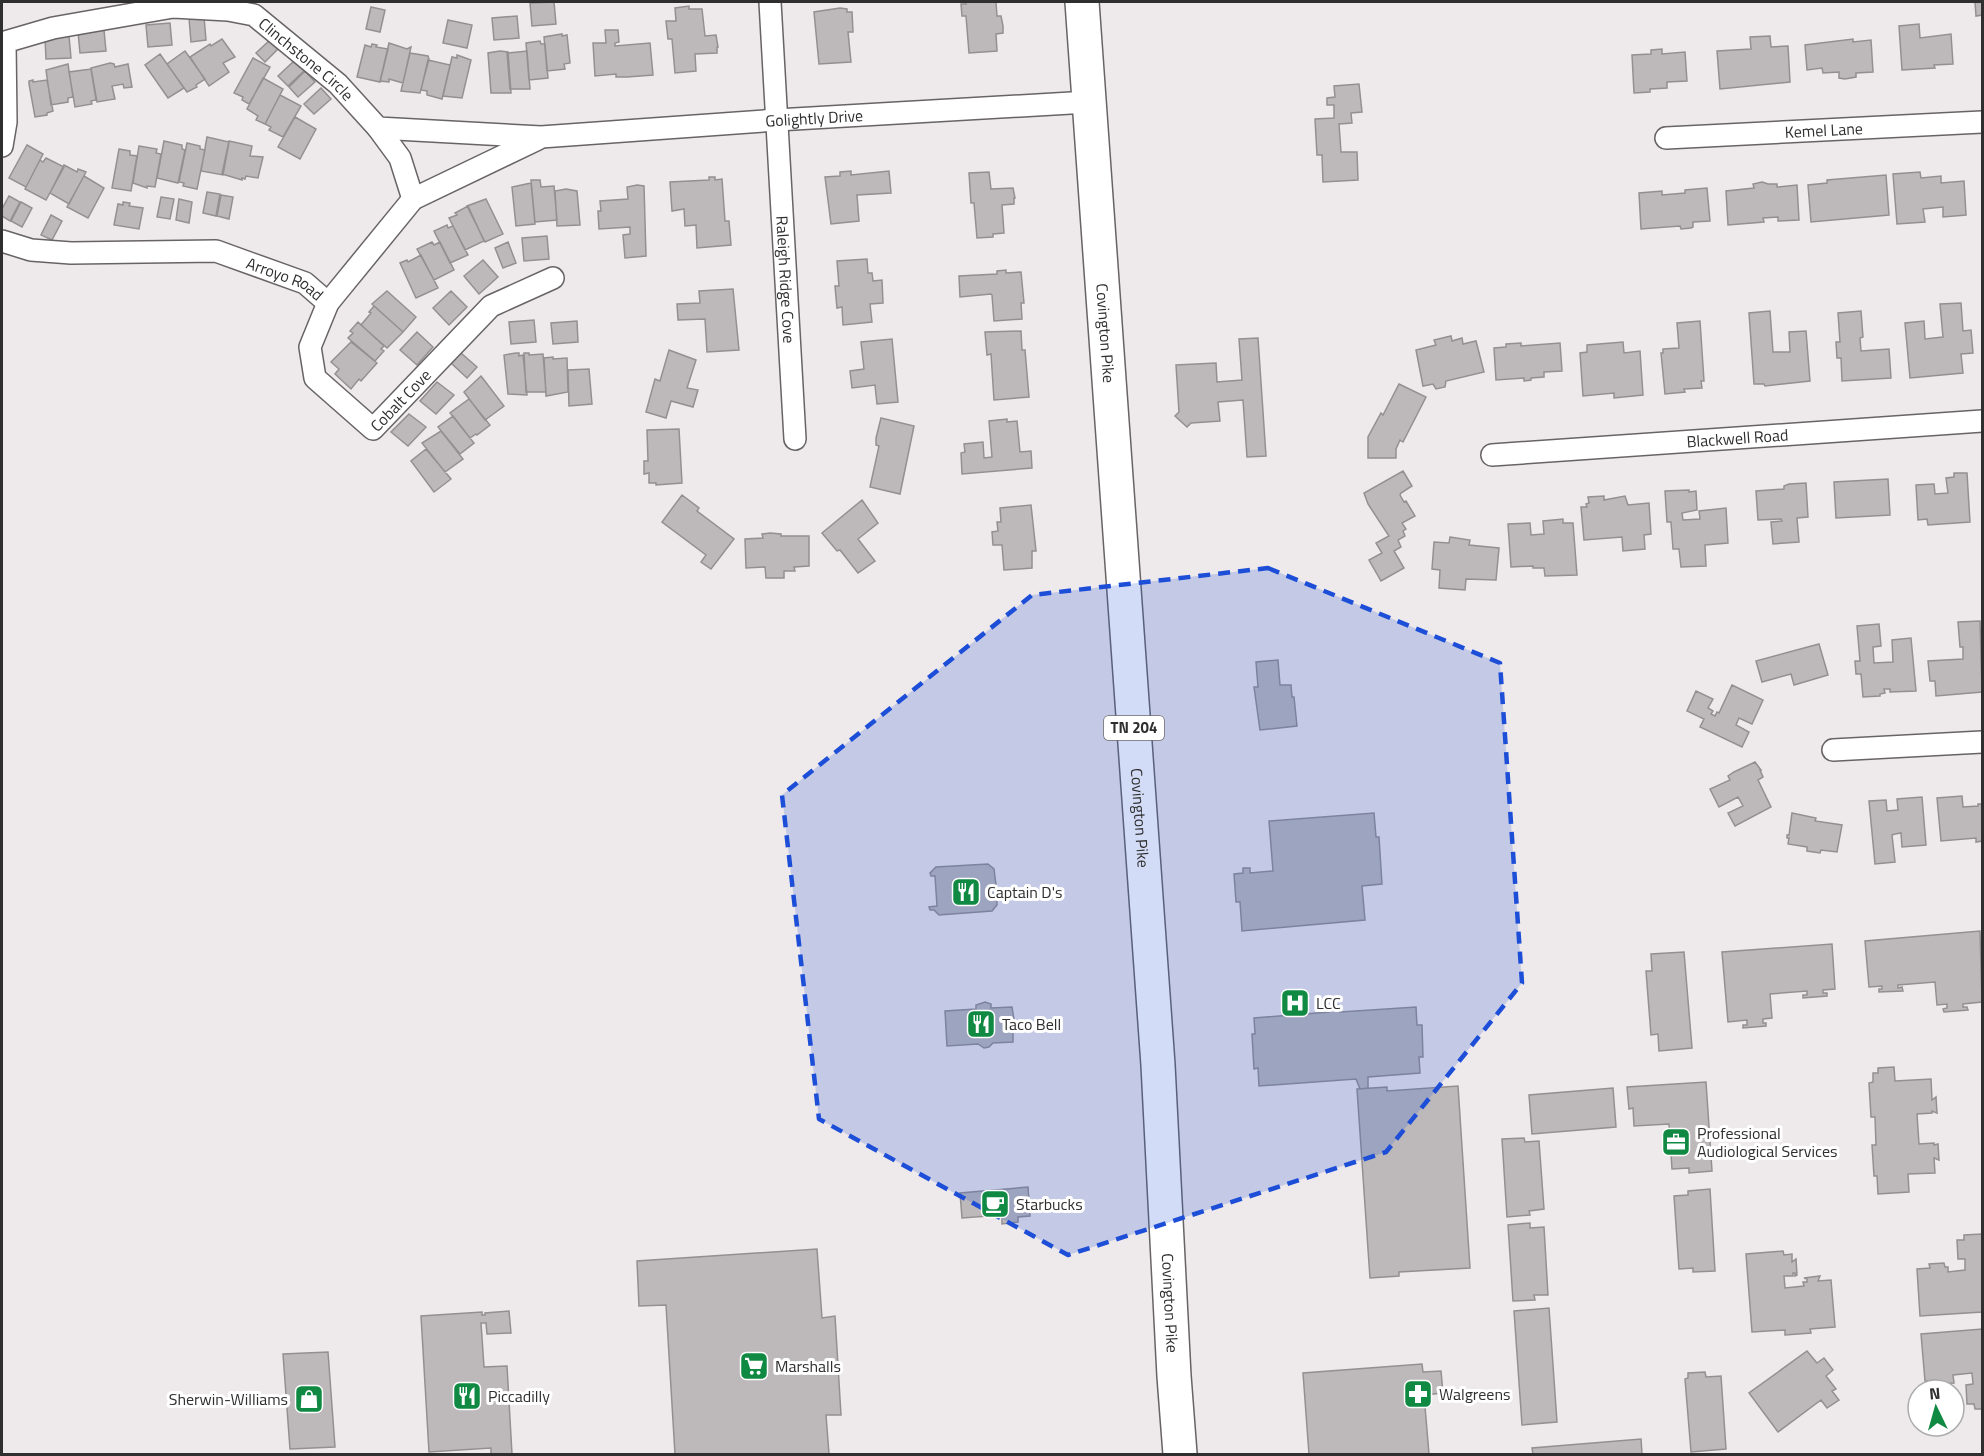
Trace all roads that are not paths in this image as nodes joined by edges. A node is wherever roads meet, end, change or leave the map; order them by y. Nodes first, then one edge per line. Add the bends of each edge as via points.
1 (770, 2) edge
2 (1082, 2) edge
3 (1088, 102) junction
4 (777, 120) junction
5 (1983, 122) edge
6 (378, 128) junction
7 (541, 137) junction
8 (1666, 138) dead end
9 (2, 146) edge
10 (413, 199) junction
11 (2, 241) edge
12 (554, 278) dead end
13 (328, 303) junction
14 (1983, 421) edge
15 (795, 439) dead end
16 (1492, 455) dead end
17 (1983, 742) edge
18 (1833, 750) dead end
19 (1180, 1455) edge

1 - 4 street, Raleigh Ridge Cove
2 - 3 main road, Covington Pike / TN 204
3 - 4 street, Golightly Drive
3 - 19 main road, Covington Pike / TN 204 via 1158,1065
4 - 7 street, Golightly Drive
4 - 15 street, Raleigh Ridge Cove
5 - 8 street, Kemel Lane
6 - 7 street
6 - 9 street, Clinchstone Circle via 338,84 254,15 173,7 53,28 5,42 6,122
6 - 10 street, Clinchstone Circle via 400,158
7 - 10 street, Arroyo Road
10 - 13 street, Arroyo Road
11 - 13 street, Arroyo Road via 31,250 71,254 216,251 305,283
12 - 13 street, Cobalt Cove via 491,306 373,429 315,378 310,346
14 - 16 street, Blackwell Road
17 - 18 street

